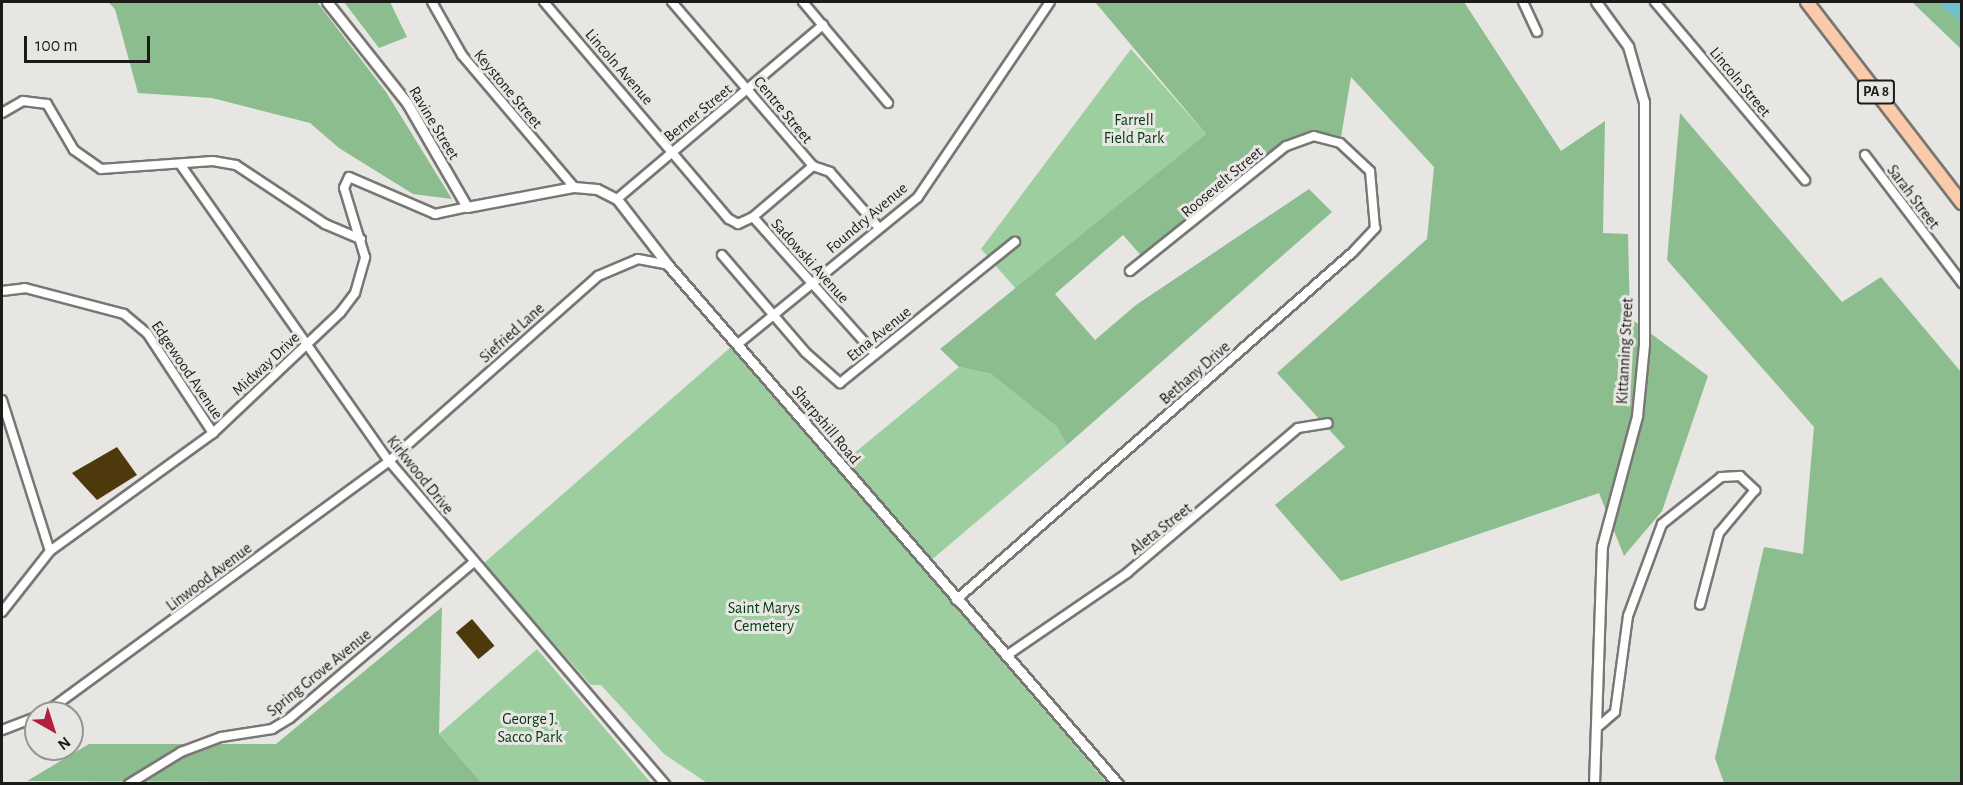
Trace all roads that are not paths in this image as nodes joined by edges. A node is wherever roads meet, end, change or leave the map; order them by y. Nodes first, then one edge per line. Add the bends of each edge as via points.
1 (327, 2) edge
2 (432, 2) edge
3 (544, 2) edge
4 (672, 2) edge
5 (803, 2) edge
6 (1050, 2) edge
7 (1523, 2) edge
8 (1596, 2) edge
9 (1655, 2) edge
10 (1807, 2) edge
11 (823, 25) junction
12 (1538, 32) dead end
13 (748, 90) junction
14 (888, 103) dead end
15 (2, 113) edge
16 (1340, 143) joint
17 (675, 150) junction
18 (1865, 155) dead end
19 (180, 164) junction
20 (813, 166) junction
21 (1805, 180) dead end
22 (574, 187) junction
23 (617, 199) junction
24 (1962, 203) edge
25 (467, 207) junction
26 (753, 217) junction
27 (879, 228) junction
28 (361, 239) junction
29 (1015, 242) dead end
30 (722, 255) dead end
31 (668, 265) junction
32 (1130, 271) dead end
33 (810, 283) junction
34 (1962, 283) edge
35 (2, 291) edge
36 (773, 314) junction
37 (738, 344) junction
38 (307, 345) junction
39 (875, 354) junction
40 (2, 399) edge
41 (1328, 423) dead end
42 (213, 433) junction
43 (388, 461) junction
44 (50, 551) junction
45 (474, 562) junction
46 (956, 600) junction
47 (1700, 605) dead end
48 (2, 612) edge
49 (1006, 656) junction
50 (61, 701) edge
51 (24, 722) edge
52 (1599, 726) junction
53 (2, 730) edge
54 (129, 783) edge
55 (665, 783) edge
56 (1118, 783) edge
57 (1594, 783) edge

1 - 25 street, Ravine Street via 407,103
2 - 22 street, Keystone Street via 462,55
3 - 17 street, Lincoln Avenue
4 - 13 street, Centre Street
5 - 11 street
6 - 27 street, Foundry Avenue via 918,197
7 - 12 street
8 - 52 street, Kittanning Street via 1628,46 1644,102 1642,382 1602,546
9 - 21 street, Lincoln Street
10 - 24 highway, PA 8
11 - 13 street, Berner Street
11 - 14 street
13 - 17 street, Berner Street
13 - 20 street, Centre Street
15 - 19 street via 23,101 47,104 74,150 102,169
16 - 32 street, Roosevelt Street via 1314,136 1286,146
16 - 46 street, Bethany Drive via 1370,171 1375,228 1353,252
17 - 23 street, Berner Street
17 - 26 street, Sadowski Avenue via 729,219 738,224
18 - 34 street, Sarah Street
19 - 28 street via 236,165 326,224
19 - 38 street, Kirkwood Drive
20 - 26 street
20 - 27 street, Centre Street via 830,172
22 - 23 street via 597,189
22 - 25 street
23 - 31 street, Sharpshill Road
25 - 28 street, Midway Drive via 435,214 349,177 345,188
26 - 33 street, Sadowski Avenue
27 - 33 street, Foundry Avenue
28 - 38 street, Midway Drive via 363,274 355,293
29 - 39 street, Etna Avenue
30 - 36 street, Etna Avenue
31 - 37 street, Sharpshill Road
31 - 43 street, Siefried Lane via 638,259 598,276
33 - 36 street, Foundry Avenue
33 - 39 street, Sadowski Avenue
35 - 42 street, Edgewood Avenue via 25,288 82,300 138,323
36 - 37 street, Foundry Avenue
36 - 39 street, Etna Avenue via 840,383
37 - 46 street, Sharpshill Road
38 - 42 street, Midway Drive
38 - 43 street, Kirkwood Drive
40 - 44 street
41 - 49 street, Aleta Street via 1298,428 1135,567
42 - 44 street, Midway Drive
43 - 45 street, Kirkwood Drive
43 - 50 street, Linwood Avenue
44 - 48 street, Midway Drive
45 - 54 street, Spring Grove Avenue via 290,718 272,729 221,737 181,752
45 - 55 street, Kirkwood Drive
46 - 49 street, Sharpshill Road
47 - 52 street via 1719,533 1755,490 1740,476 1721,477 1662,524 1628,616 1615,712
49 - 56 street, Sharpshill Road
51 - 53 street
52 - 57 street, Kittanning Street

